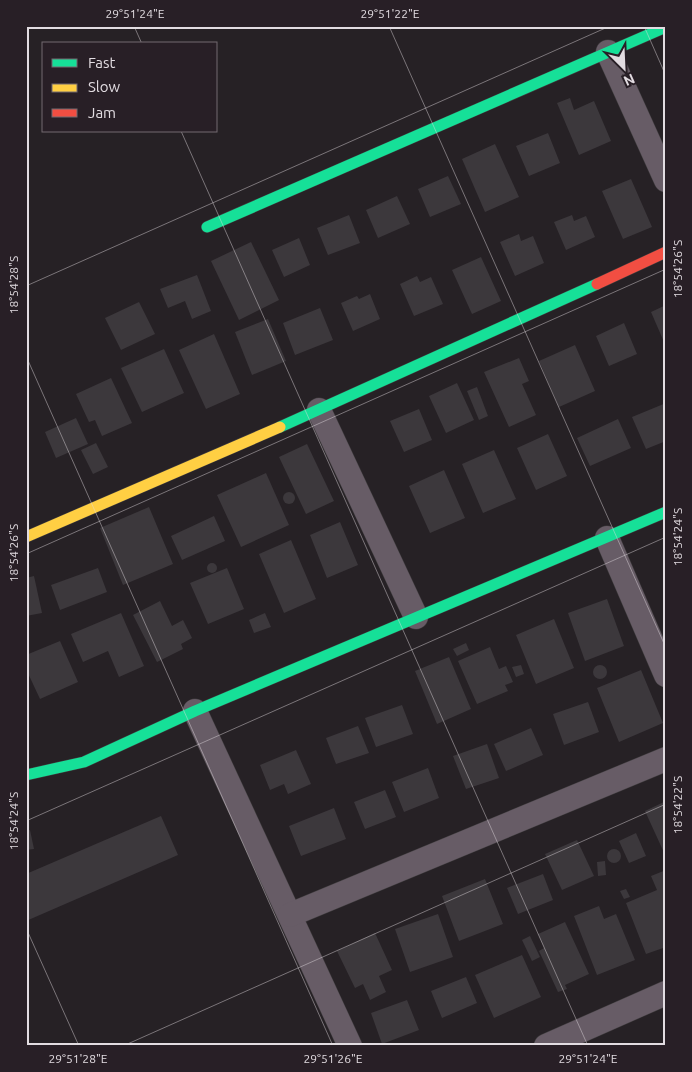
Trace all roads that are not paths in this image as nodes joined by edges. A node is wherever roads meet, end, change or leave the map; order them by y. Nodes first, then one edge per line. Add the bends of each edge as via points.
1 (666, 27) edge
2 (608, 52) junction
3 (666, 180) edge
4 (207, 228) dead end
5 (666, 252) edge
6 (319, 410) junction
7 (666, 512) edge
8 (26, 538) edge
9 (607, 538) junction
10 (416, 617) junction
11 (666, 676) edge
12 (195, 711) junction
13 (666, 758) edge
14 (26, 775) edge
15 (290, 915) junction
16 (666, 993) edge
17 (350, 1046) edge
18 (546, 1046) edge

1 - 2 street
2 - 3 street
2 - 4 street
5 - 6 street
6 - 8 street
6 - 10 street
7 - 9 street
9 - 10 street
9 - 11 street
10 - 12 street
12 - 14 street via 84,762
12 - 15 street
13 - 15 street
15 - 17 street
16 - 18 street

